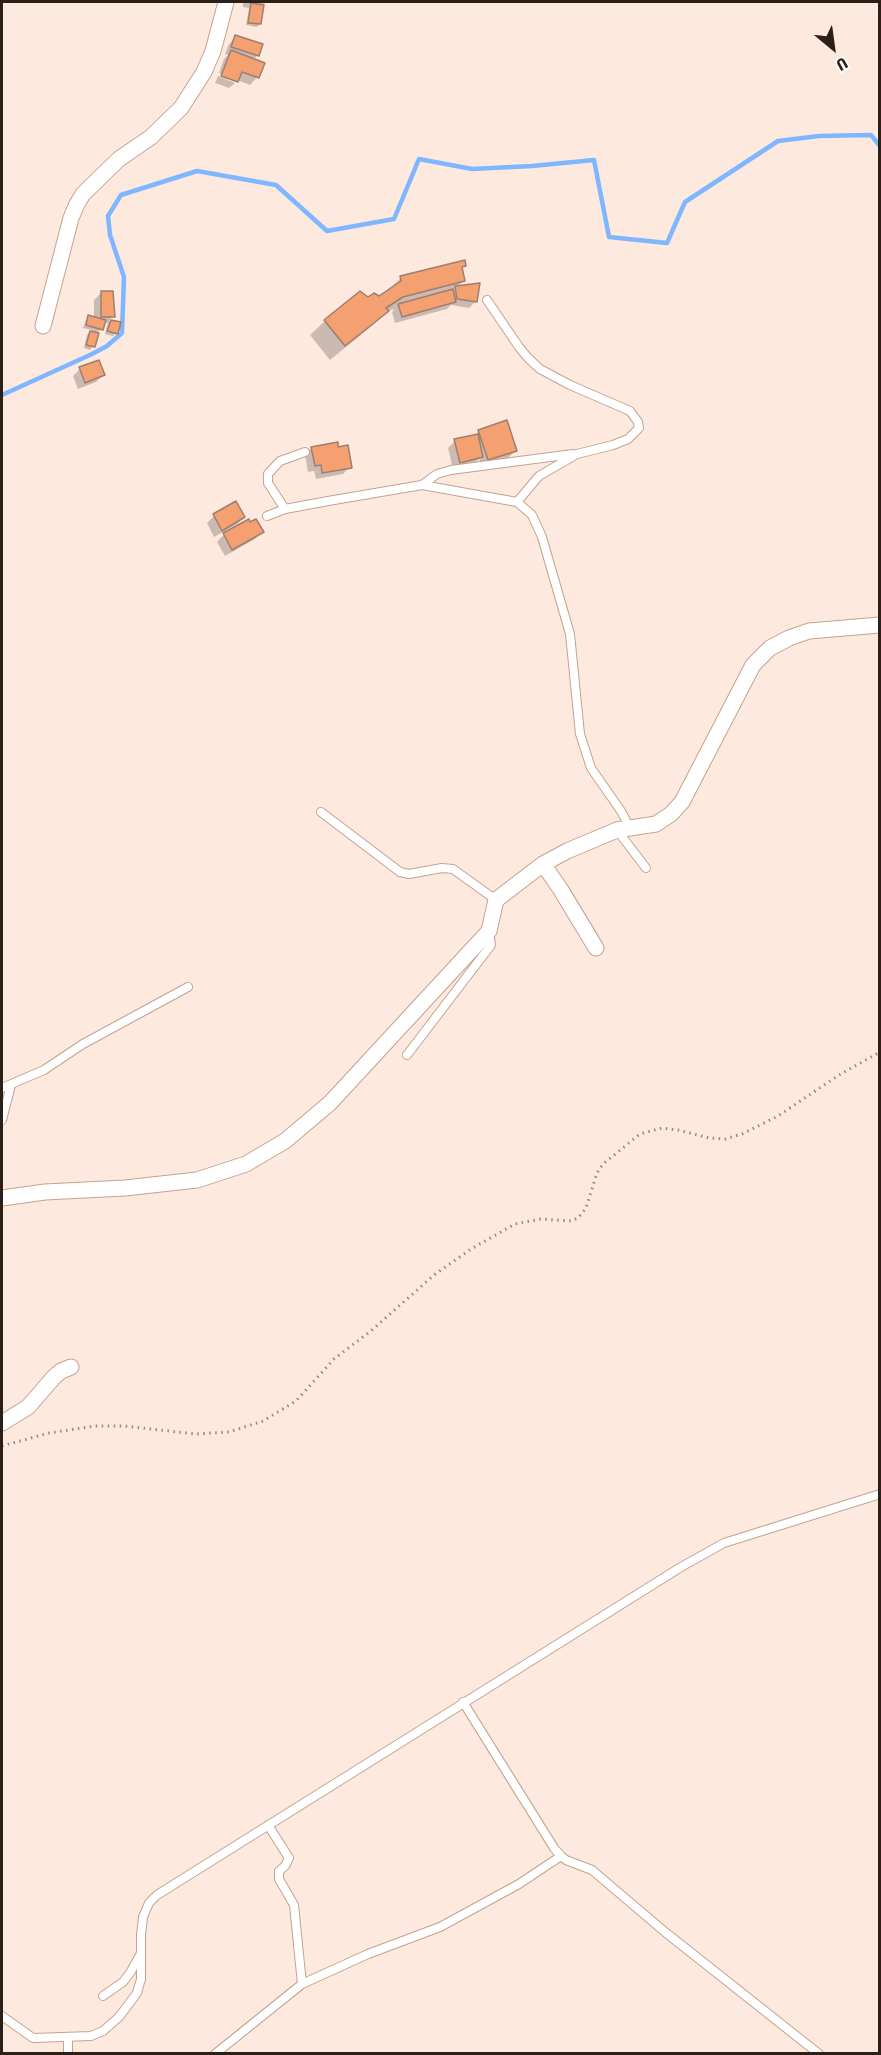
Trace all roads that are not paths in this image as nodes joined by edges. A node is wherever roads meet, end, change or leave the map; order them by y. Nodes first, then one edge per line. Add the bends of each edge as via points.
1 (226, 2) edge
2 (487, 300) dead end
3 (43, 326) dead end
4 (305, 452) dead end
5 (577, 454) junction
6 (422, 485) junction
7 (516, 502) junction
8 (285, 510) junction
9 (267, 516) dead end
10 (879, 625) edge
11 (321, 812) dead end
12 (623, 829) junction
13 (543, 864) junction
14 (646, 868) dead end
15 (496, 900) junction
16 (489, 931) junction
17 (596, 948) dead end
18 (188, 987) dead end
19 (407, 1055) dead end
20 (11, 1085) junction
21 (2, 1088) edge
22 (2, 1120) edge
23 (2, 1198) edge
24 (71, 1367) dead end
25 (2, 1423) edge
26 (879, 1494) edge
27 (463, 1702) junction
28 (268, 1825) junction
29 (561, 1856) junction
30 (140, 1954) junction
31 (302, 1984) junction
32 (104, 1996) dead end
33 (2, 2016) edge
34 (68, 2038) junction
35 (68, 2054) edge
36 (215, 2054) edge
37 (819, 2054) edge

1 - 3 street via 213,51 181,108 151,137 119,159 76,204
2 - 5 lane via 519,347 540,369 630,411 638,422 639,428 628,439
4 - 8 lane via 280,461 268,474 268,483
5 - 6 lane via 451,470
5 - 7 lane via 539,476
6 - 7 lane
6 - 8 lane
7 - 12 lane via 532,515 542,537 570,634 580,735 591,768 615,802
8 - 9 lane
10 - 12 street via 809,631 770,648 753,665 741,686 682,802 656,824
11 - 15 lane via 400,872 453,869
12 - 13 street
12 - 14 lane
13 - 15 street
13 - 17 street
15 - 16 street
16 - 19 lane via 491,945
16 - 23 street via 330,1103 285,1141 246,1164 197,1180
18 - 20 lane
20 - 21 lane
20 - 22 lane
24 - 25 street via 54,1377 28,1407
26 - 27 lane via 724,1543
27 - 28 lane
27 - 29 lane
28 - 30 lane via 149,1903 143,1917
28 - 31 lane via 289,1858 279,1871 279,1878 294,1905
29 - 31 lane via 440,1927
29 - 37 lane via 592,1870
30 - 32 lane via 123,1982
30 - 34 lane via 139,1987 119,2017 98,2034
31 - 36 lane
33 - 34 lane via 33,2037
34 - 35 lane

